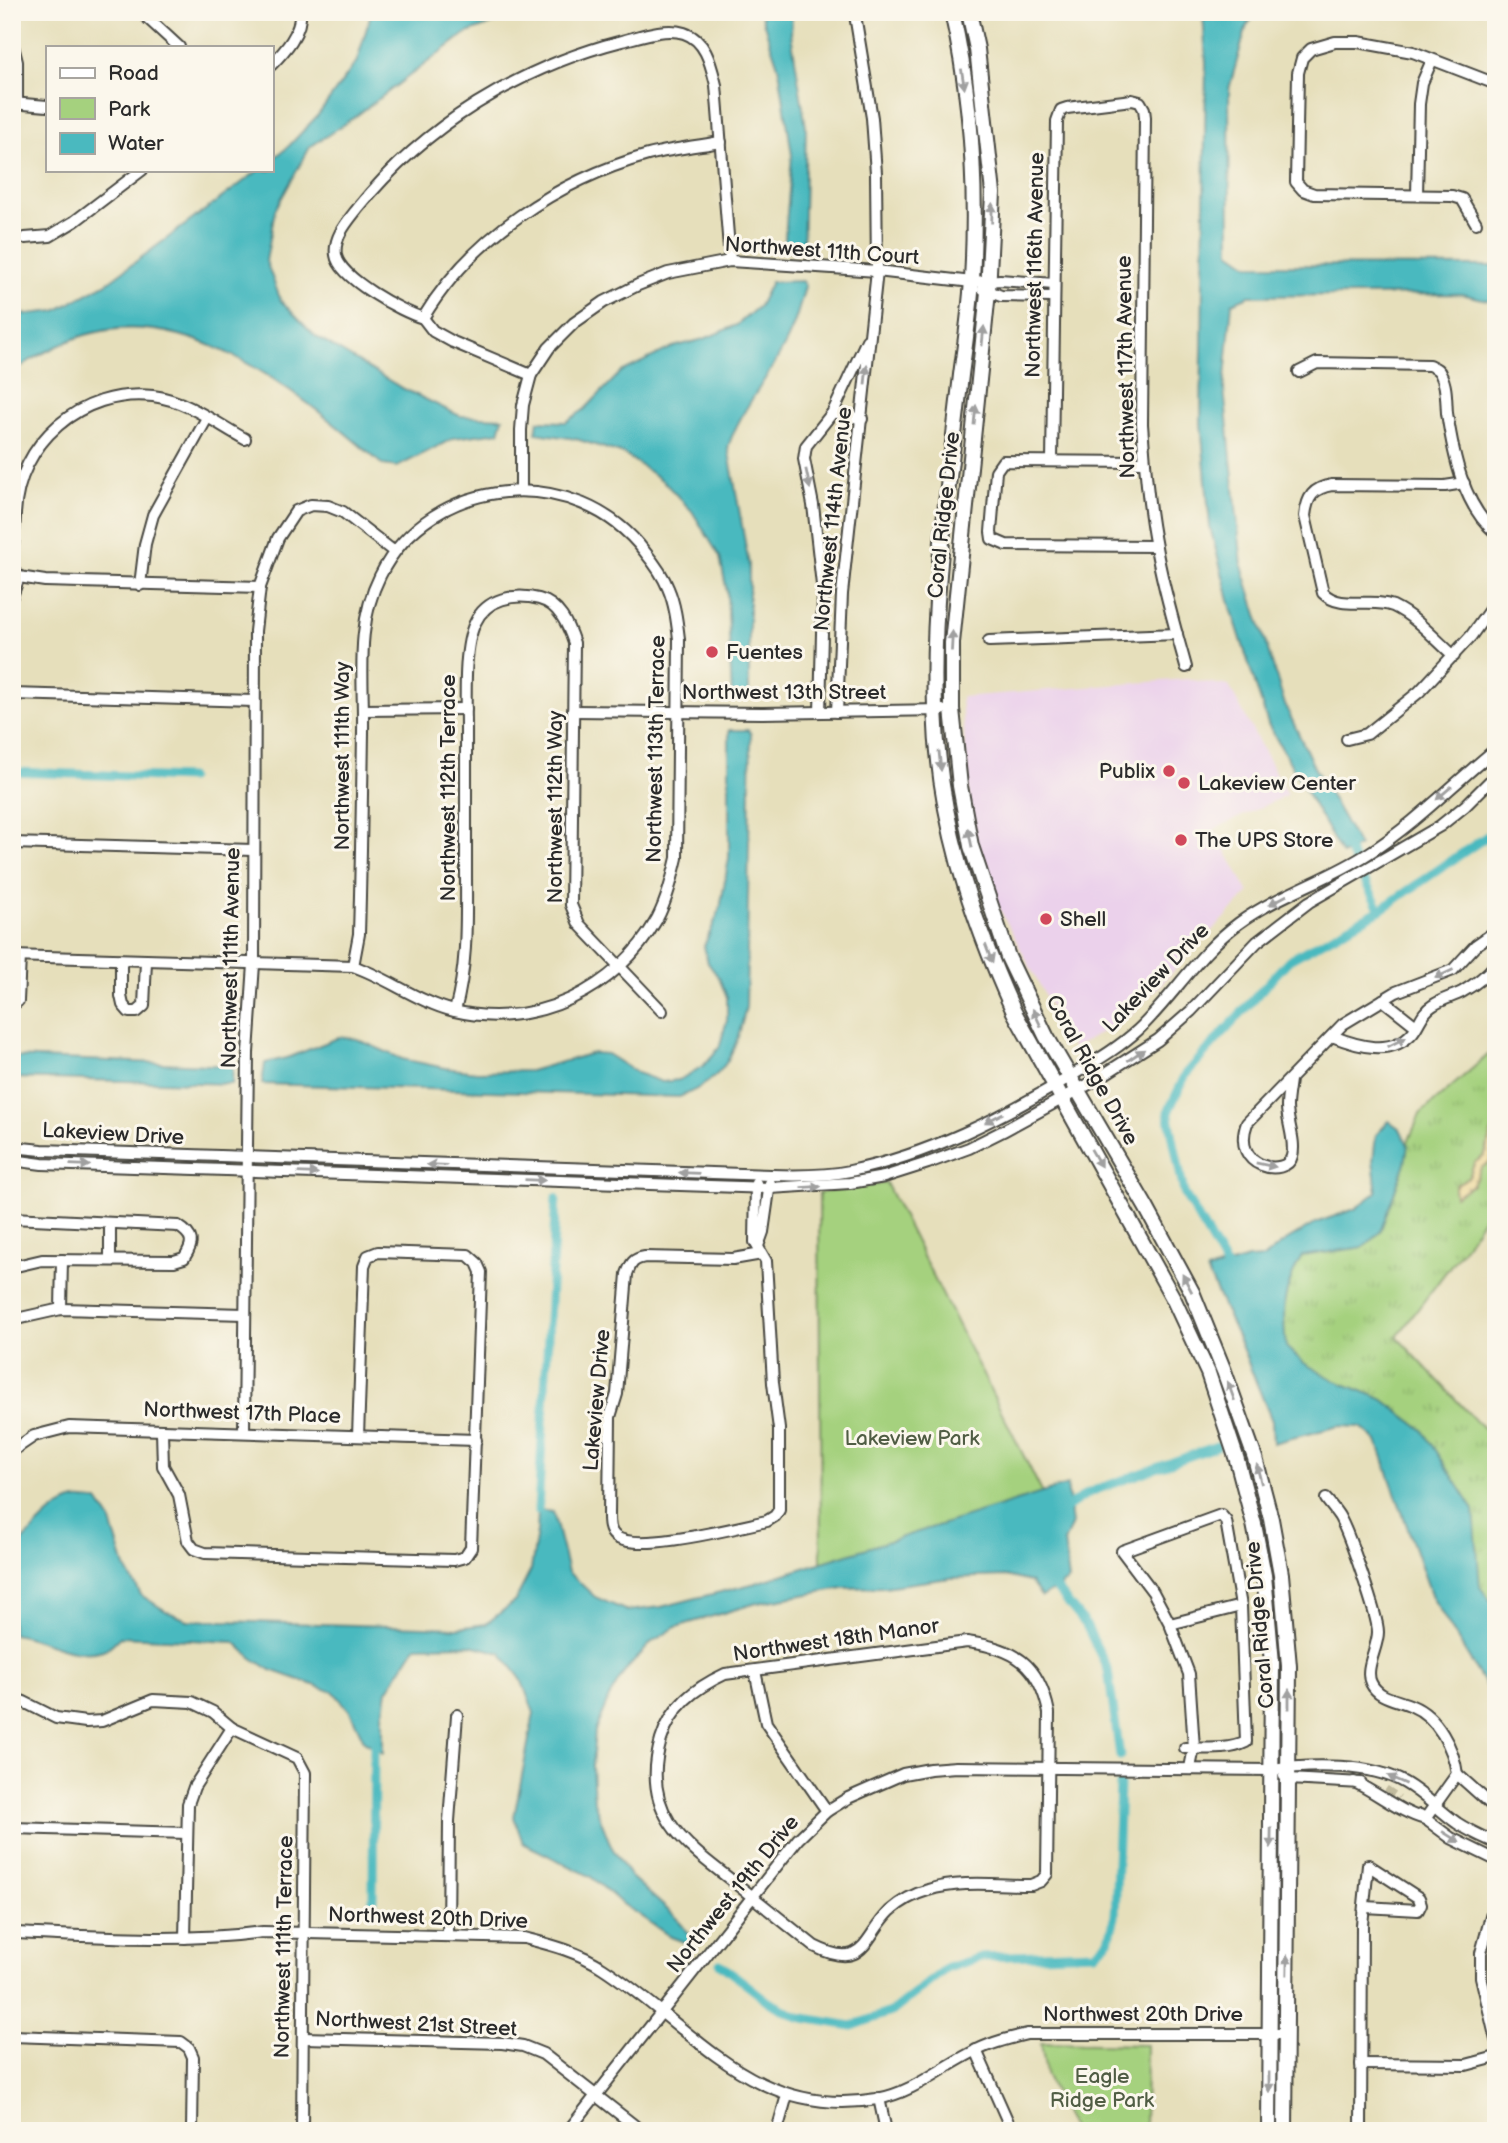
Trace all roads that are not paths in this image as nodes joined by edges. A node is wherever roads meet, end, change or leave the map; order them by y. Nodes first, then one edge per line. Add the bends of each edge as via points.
1 (141, 12) edge
2 (300, 12) edge
3 (952, 12) edge
4 (969, 12) edge
5 (855, 15) dead end
6 (12, 43) edge
7 (178, 46) edge
8 (1432, 60) junction
9 (273, 63) edge
10 (1496, 84) edge
11 (15, 103) edge
12 (1101, 103) joint
13 (46, 106) edge
14 (721, 142) junction
15 (129, 174) edge
16 (1417, 195) junction
17 (1476, 223) dead end
18 (25, 238) dead end
19 (730, 261) junction
20 (877, 271) junction
21 (972, 282) junction
22 (1054, 284) junction
23 (989, 286) junction
24 (1053, 297) junction
25 (423, 318) junction
26 (871, 331) junction
27 (1299, 372) dead end
28 (531, 375) junction
29 (833, 412) junction
30 (207, 418) junction
31 (862, 419) junction
32 (245, 439) dead end
33 (1052, 461) junction
34 (1144, 462) junction
35 (1464, 484) junction
36 (521, 491) junction
37 (1496, 533) edge
38 (1155, 547) junction
39 (393, 551) junction
40 (19, 577) junction
41 (141, 585) junction
42 (260, 587) junction
43 (823, 594) junction
44 (842, 594) junction
45 (12, 596) edge
46 (523, 596) joint
47 (1496, 601) edge
48 (1177, 634) junction
49 (989, 641) dead end
50 (1454, 656) junction
51 (1186, 667) dead end
52 (12, 694) edge
53 (254, 701) junction
54 (466, 709) junction
55 (952, 709) junction
56 (363, 710) junction
57 (935, 710) junction
58 (573, 711) junction
59 (679, 711) junction
60 (820, 712) junction
61 (837, 712) junction
62 (1347, 739) dead end
63 (1496, 749) edge
64 (1496, 775) edge
65 (12, 843) edge
66 (253, 850) junction
67 (1343, 876) junction
68 (1496, 931) edge
69 (16, 956) edge
70 (1466, 959) junction
71 (121, 961) junction
72 (146, 961) junction
73 (254, 964) junction
74 (1496, 964) edge
75 (353, 966) junction
76 (621, 968) junction
77 (1481, 977) junction
78 (1383, 1000) junction
79 (12, 1005) edge
80 (455, 1011) junction
81 (662, 1011) dead end
82 (1416, 1026) junction
83 (1332, 1036) junction
84 (1069, 1077) junction
85 (1290, 1080) junction
86 (1077, 1090) junction
87 (1058, 1092) junction
88 (12, 1147) edge
89 (246, 1159) junction
90 (12, 1160) edge
91 (246, 1171) junction
92 (757, 1175) junction
93 (771, 1175) junction
94 (756, 1188) junction
95 (770, 1188) junction
96 (12, 1219) edge
97 (110, 1224) junction
98 (760, 1250) junction
99 (110, 1259) junction
100 (62, 1260) junction
101 (12, 1267) edge
102 (61, 1309) junction
103 (245, 1314) junction
104 (12, 1320) edge
105 (162, 1431) junction
106 (244, 1432) junction
107 (358, 1436) junction
108 (476, 1440) junction
109 (12, 1451) edge
110 (1326, 1499) dead end
111 (1241, 1606) junction
112 (1170, 1624) junction
113 (755, 1671) junction
114 (12, 1699) edge
115 (457, 1714) dead end
116 (232, 1728) junction
117 (1189, 1748) junction
118 (1049, 1768) junction
119 (1190, 1769) junction
120 (1272, 1770) junction
121 (1289, 1773) junction
122 (1457, 1774) junction
123 (1354, 1782) junction
124 (1385, 1790) tunnel mouth
125 (1398, 1799) tunnel mouth
126 (1435, 1805) junction
127 (1496, 1809) edge
128 (827, 1811) junction
129 (1425, 1819) junction
130 (12, 1828) edge
131 (187, 1833) junction
132 (1496, 1843) edge
133 (1496, 1860) edge
134 (752, 1897) junction
135 (1496, 1897) edge
136 (1365, 1907) junction
137 (12, 1933) edge
138 (304, 1933) junction
139 (1491, 1933) edge
140 (448, 1936) junction
141 (186, 1938) junction
142 (662, 2013) junction
143 (1269, 2033) junction
144 (1286, 2034) junction
145 (12, 2036) edge
146 (303, 2038) junction
147 (1496, 2040) edge
148 (976, 2050) junction
149 (1496, 2057) edge
150 (1361, 2064) junction
151 (597, 2095) junction
152 (787, 2095) junction
153 (879, 2098) junction
154 (192, 2131) edge
155 (302, 2131) edge
156 (568, 2131) edge
157 (637, 2131) edge
158 (777, 2131) edge
159 (886, 2131) edge
160 (1012, 2131) edge
161 (1269, 2131) edge
162 (1285, 2131) edge
163 (1360, 2131) edge

1 - 7 street
2 - 9 street via 296,33
3 -> 21 main road, Coral Ridge Drive via 970,120
23 -> 4 main road, Coral Ridge Drive via 993,193
5 - 20 street, Northwest 114th Avenue via 873,131
6 - 11 street via 18,62
8 - 10 street
8 - 16 street via 1420,94
8 - 16 street via 1389,46 1335,42 1311,49 1298,72 1296,182 1303,190 1314,194
11 - 13 street
12 - 22 street, Northwest 116th Avenue via 1068,108 1058,115
12 - 34 street, Northwest 117th Avenue via 1132,100 1144,109
14 - 19 street
14 - 25 street via 649,155 564,187 491,238 461,267
14 - 25 street via 710,59 685,33 667,31 587,50 492,94 403,159 338,237 335,256 348,275
15 - 18 street via 75,221 50,236
16 - 17 street via 1461,199
19 - 20 street, Northwest 11th Court
19 - 28 street, Northwest 11th Court via 668,273 604,302 574,323
20 - 21 street, Northwest 11th Court
20 - 26 street, Northwest 114th Avenue
21 - 23 street, Northwest 11th Court
21 - 57 main road, Coral Ridge Drive via 934,642
22 - 23 street, Northwest 11th Court
22 - 24 street, Northwest 116th Avenue
23 - 24 street, Northwest 11th Court via 1001,296
55 -> 23 main road, Coral Ridge Drive via 952,643
24 - 33 street, Northwest 116th Avenue
25 - 28 street via 433,331 453,342
26 - 29 street, Northwest 114th Avenue
31 -> 26 street, Northwest 114th Avenue
27 - 35 street via 1317,363 1429,365 1439,370
28 - 36 street, Northwest 11th Court via 523,405
29 - 31 street
29 -> 43 street, Northwest 114th Avenue via 806,446 804,459
30 - 32 street
30 - 40 street via 182,403 129,396 106,398 78,410 52,429 31,455 21,478 13,568
30 - 41 street via 153,515
31 - 44 street, Northwest 114th Avenue
33 - 34 street
33 - 38 street via 1003,461 996,471 992,539 1006,545
34 - 38 street, Northwest 117th Avenue
35 - 37 street via 1477,513
35 - 50 street via 1320,487 1312,493 1305,516 1323,593 1340,602 1391,605
36 - 39 street, Northwest 113th Terrace via 465,500 415,529
36 - 59 street, Northwest 113th Terrace via 577,500 599,512 622,527 654,564 668,586 675,611
38 - 48 street, Northwest 117th Avenue
39 - 42 street, Northwest 111th Avenue via 343,512 311,505 296,511 286,523
39 - 56 street, Northwest 111th Way via 366,609
40 - 41 street
40 - 45 street
41 - 42 street
42 - 53 street, Northwest 111th Avenue
43 - 44 street
43 - 60 street, Northwest 114th Avenue
44 - 61 street, Northwest 114th Avenue
46 - 54 street, Northwest 112th Terrace via 506,596 476,620 469,639
46 - 58 street, Northwest 112th Way via 543,600 569,626 574,643
47 - 50 street
48 - 49 street
48 - 51 street, Northwest 117th Avenue
50 - 62 street via 1367,734
52 - 53 street
53 - 66 street, Northwest 111th Avenue
54 - 56 street
54 - 80 street, Northwest 112th Terrace via 466,954
55 - 57 street, Northwest 13th Street
84 -> 55 main road, Coral Ridge Drive via 1008,957 984,889 960,786
56 - 75 street, Northwest 111th Way via 359,933
57 - 61 street, Northwest 13th Street
57 -> 87 main road, Coral Ridge Drive via 947,813 966,894 1014,1012
58 - 59 street, Northwest 13th Street
58 - 76 street, Northwest 112th Way via 571,905 579,924
59 - 60 street, Northwest 13th Street
59 - 76 street, Northwest 113th Terrace via 677,858 658,916
60 - 61 street, Northwest 13th Street
63 -> 67 street, Lakeview Drive
64 - 67 street, Lakeview Drive via 1440,826 1375,864
65 - 66 street
66 - 73 street, Northwest 111th Avenue
67 -> 84 street, Lakeview Drive via 1290,894 1240,922 1216,941 1139,1029
86 -> 67 street, Lakeview Drive via 1158,1040 1257,942
68 - 70 street
69 - 71 street
69 - 79 street via 20,992
70 - 77 street
70 -> 78 street via 1453,970
71 - 72 street
71 - 72 street via 123,1005 129,1012 137,1012 144,1006
72 - 73 street
73 - 75 street
73 - 89 street, Northwest 111th Avenue
74 - 77 street
75 - 80 street, Northwest 113th Terrace via 424,1002
76 - 80 street, Northwest 113th Terrace via 562,1003 529,1012 491,1017
76 - 81 street, Northwest 112th Way
77 - 82 street via 1461,993 1430,1007
78 - 82 street
78 - 83 street
83 -> 82 street via 1350,1044 1387,1047
83 - 85 street
84 - 86 main road, Coral Ridge Drive
84 - 87 street, Lakeview Drive
85 -> 85 street via 1247,1123 1242,1135 1248,1157 1256,1164 1278,1167 1292,1160 1287,1108
86 - 87 street, Lakeview Drive
121 -> 86 main road, Coral Ridge Drive via 1289,1666 1281,1574 1255,1458 1192,1292
87 -> 93 street, Lakeview Drive via 922,1151 848,1172
95 -> 87 street, Lakeview Drive via 884,1177 969,1148
87 -> 120 main road, Coral Ridge Drive via 1173,1298 1208,1373 1237,1460 1264,1575 1272,1663
88 - 89 street, Lakeview Drive
89 - 91 street, Northwest 111th Avenue
92 -> 89 street, Lakeview Drive
90 -> 91 street, Lakeview Drive
91 -> 94 street, Lakeview Drive
91 - 103 street, Northwest 111th Avenue
92 - 93 street, Lakeview Drive
92 - 94 street, Lakeview Drive
93 - 95 street, Lakeview Drive
94 - 95 street, Lakeview Drive
94 - 98 street, Lakeview Drive via 755,1242
95 - 98 street, Lakeview Drive
96 - 97 street
97 - 99 street
97 - 99 street via 178,1226 191,1238 184,1258 174,1261
98 - 98 street, Lakeview Drive via 766,1261 779,1429 779,1510 767,1521 666,1541 629,1542 616,1537 608,1516 610,1417 617,1394 630,1264 645,1257 733,1259
99 - 100 street
100 - 101 street
100 - 102 street
102 - 103 street
102 - 104 street
103 - 106 street, Northwest 111th Avenue
105 - 106 street, Northwest 17th Place
105 - 108 street via 163,1466 179,1495 188,1541 194,1549 412,1559 454,1560 465,1557 471,1548
105 - 109 street, Northwest 17th Place via 69,1427 34,1436
106 - 107 street, Northwest 17th Place
107 - 108 street, Northwest 17th Place
107 - 108 street via 368,1256 378,1252 468,1255 481,1272
110 - 122 street via 1339,1516 1376,1616 1378,1642 1369,1680 1376,1692 1423,1712 1451,1750
111 - 112 street
111 - 112 street via 1226,1521 1221,1516 1122,1551
111 - 117 street via 1246,1742 1234,1748
112 - 117 street via 1189,1674
113 - 118 street, Northwest 18th Manor via 967,1642 1000,1648 1016,1654 1045,1693
113 - 128 street via 766,1723
113 - 134 street, Northwest 18th Manor via 725,1674 687,1695 664,1730 654,1776 668,1824 687,1846
114 - 116 street via 56,1718 86,1723 153,1700 192,1702
115 - 140 street via 449,1821
116 - 131 street via 194,1787
116 - 138 street, Northwest 111th Terrace via 303,1765
117 - 119 street via 1184,1760
118 - 119 street, Northwest 19th Drive
118 - 128 street, Northwest 19th Drive via 956,1767 903,1774
118 - 134 street via 1047,1874 1041,1881 927,1890 889,1912 858,1952 843,1955 814,1946
119 - 120 street, Northwest 19th Drive
120 - 121 street
120 -> 143 main road, Coral Ridge Drive
121 - 123 street
126 -> 121 street via 1404,1782 1379,1773 1339,1767
144 -> 121 main road, Coral Ridge Drive
122 - 126 street
122 - 127 street
123 - 124 street
123 - 129 street
125 - 129 street
126 - 129 street
126 - 132 street via 1458,1824
128 - 134 street, Northwest 19th Drive
129 -> 133 street
130 - 131 street
131 - 141 street
134 - 142 street, Northwest 19th Drive
135 - 139 street
136 - 136 street via 1418,1910 1421,1904 1419,1898 1368,1865
136 - 150 street
137 - 141 street, Northwest 20th Drive
138 - 140 street, Northwest 20th Drive
138 - 141 street, Northwest 20th Drive via 263,1931
138 - 146 street, Northwest 111th Terrace
139 - 147 street via 1481,1953 1481,1977
140 - 142 street, Northwest 20th Drive via 524,1938 556,1946 603,1968
142 - 151 street, Northwest 19th Drive
142 - 152 street, Northwest 20th Drive via 729,2066
143 - 144 street, Northwest 20th Drive
143 - 148 street, Northwest 20th Drive via 1052,2032 1027,2034
143 -> 161 main road, Coral Ridge Drive
144 - 162 main road, Coral Ridge Drive
145 - 154 street via 181,2042 193,2057
146 - 151 street, Northwest 21st Street via 523,2046 543,2054
146 - 155 street, Northwest 111th Terrace
148 - 153 street, Northwest 20th Drive via 931,2077
148 - 160 street
149 - 150 street via 1466,2065
150 - 163 street
151 - 156 street, Northwest 19th Drive
151 - 157 street, Northwest 21st Street
152 - 153 street, Northwest 20th Drive via 838,2101
152 - 158 street
153 - 159 street

